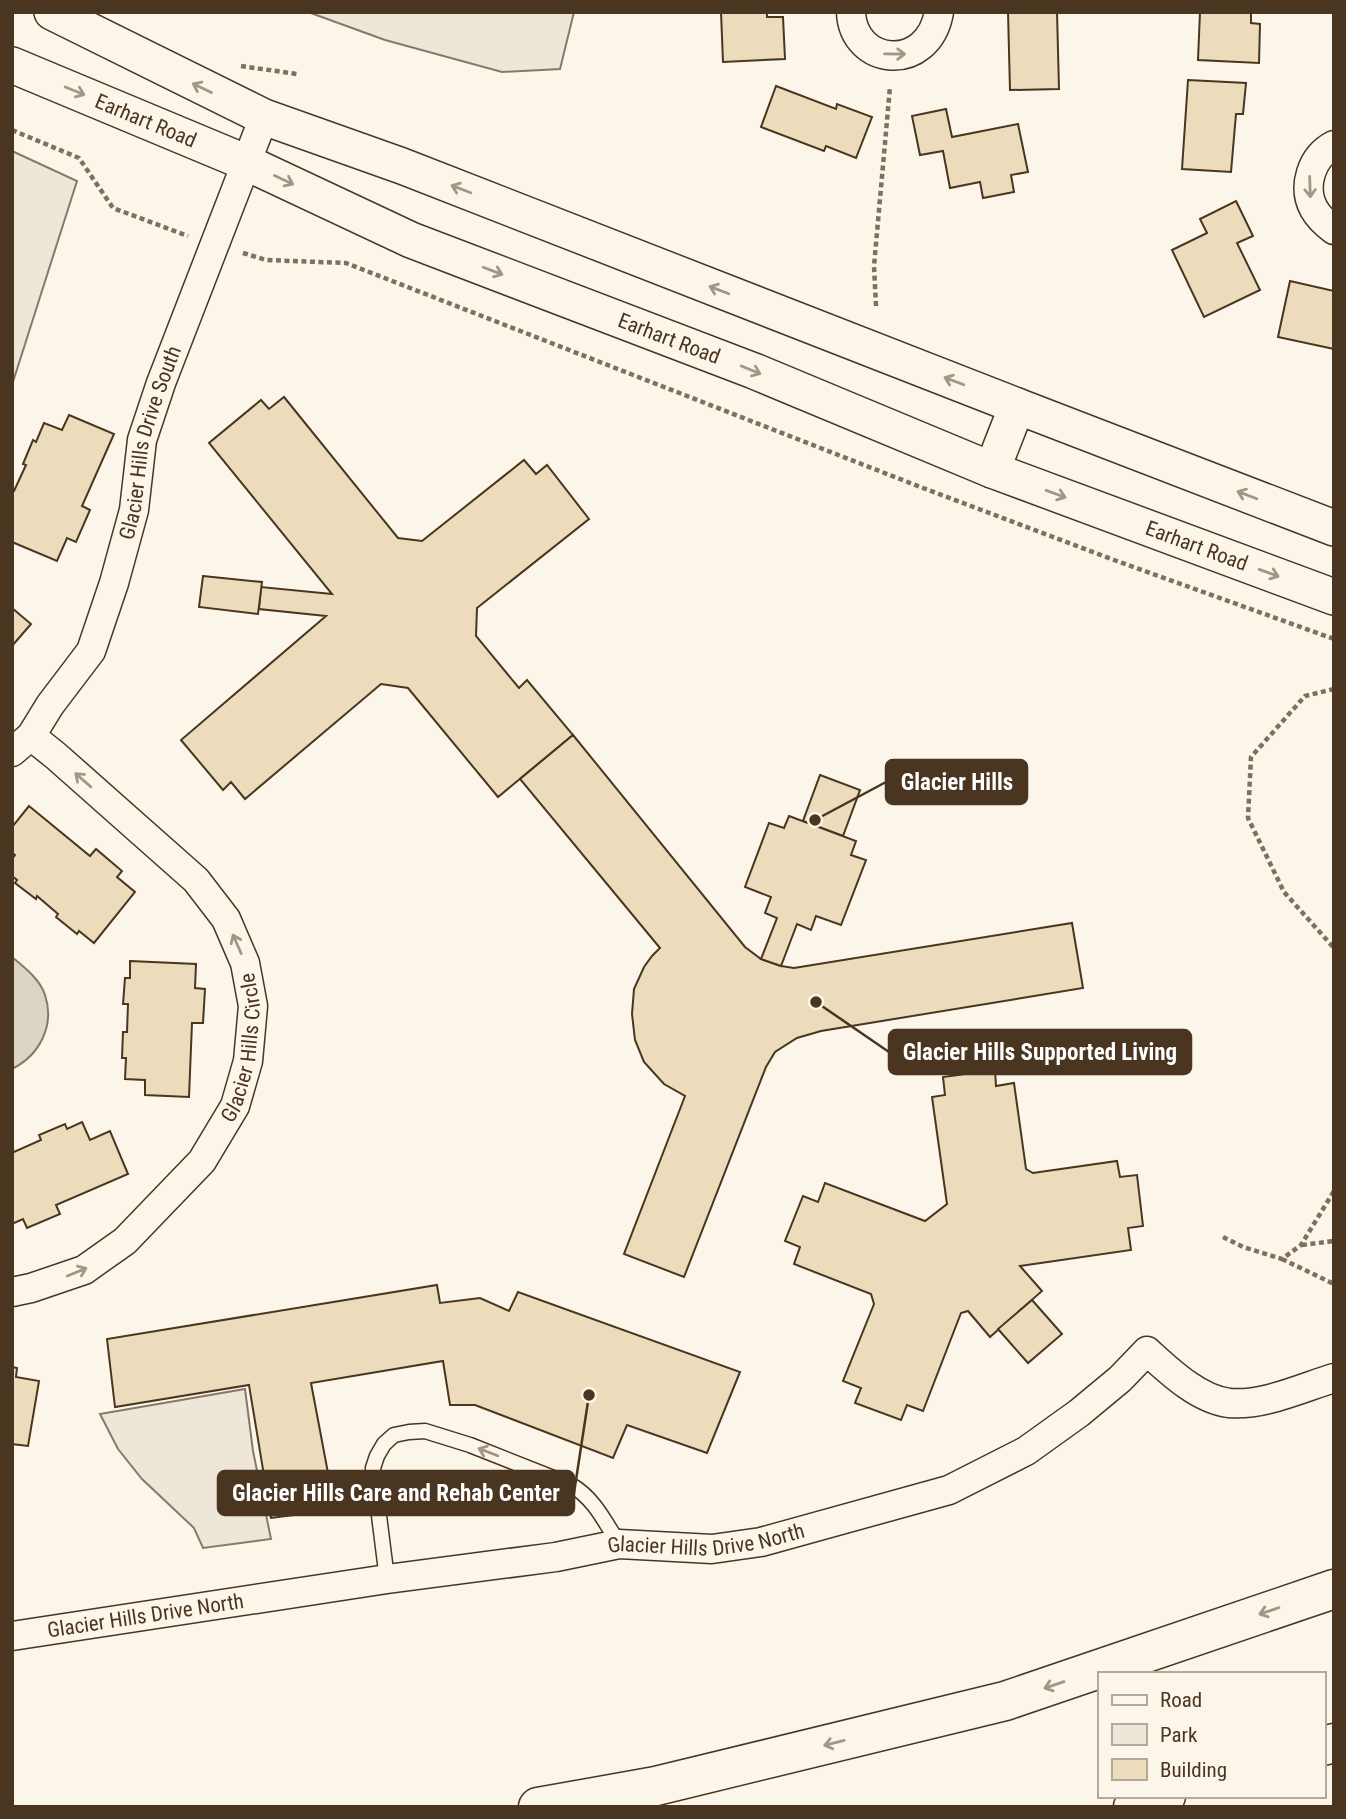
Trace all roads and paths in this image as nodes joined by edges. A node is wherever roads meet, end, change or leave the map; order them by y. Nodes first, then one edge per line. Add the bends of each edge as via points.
1 (52, 12) edge
2 (851, 12) edge
3 (939, 12) edge
4 (12, 65) edge
5 (890, 87) dead end
6 (264, 117) junction
7 (12, 130) edge
8 (1334, 145) edge
9 (247, 163) junction
10 (1334, 230) edge
11 (214, 245) junction
12 (876, 306) dead end
13 (1017, 407) junction
14 (992, 470) junction
15 (1334, 528) edge
16 (1334, 597) edge
17 (1334, 639) edge
18 (1334, 689) edge
19 (22, 744) edge
20 (1334, 948) edge
21 (1334, 1191) edge
22 (1223, 1237) dead end
23 (1334, 1241) edge
24 (1301, 1245) junction
25 (1282, 1259) junction
26 (1334, 1284) edge
27 (12, 1292) edge
28 (1334, 1378) edge
29 (619, 1544) junction
30 (387, 1579) junction
31 (1334, 1589) edge
32 (12, 1636) edge
33 (1160, 1798) edge
34 (538, 1807) edge
35 (1132, 1807) edge

6 -> 1 street
2 -> 3 street via 864,43 889,56 918,50 937,26
4 -> 9 street, Earhart Road
5 - 12 path via 874,267
6 - 9 street, Glacier Hills Drive South
13 -> 6 street via 402,166
7 - 11 path via 79,158 113,208
8 -> 10 street via 1317,160 1309,192 1313,208
9 - 11 street, Glacier Hills Drive South
9 -> 14 street, Earhart Road via 411,240 754,371
11 - 17 path via 266,260 346,263 911,483
11 - 19 street, Glacier Hills Drive South via 142,440 134,510 91,651
13 - 14 street
15 -> 13 street
14 -> 16 street, Earhart Road
18 - 20 path via 1305,696 1251,757 1248,818 1284,892
27 -> 19 street, Glacier Hills Circle via 84,1270 125,1241 202,1161 235,1106 248,1061 253,1006 245,963 226,919 196,880 56,756
21 - 24 path
22 - 25 path
23 - 24 path
24 - 25 path
25 - 26 path
28 - 29 street, Glacier Hills Drive North via 1261,1401 1228,1403 1178,1379 1147,1351 1079,1413 1026,1451 949,1490 761,1542 712,1549
29 - 30 street, Glacier Hills Drive North
29 -> 30 lane via 591,1500 571,1485 449,1438 409,1432 384,1444 373,1468
30 - 32 street, Glacier Hills Drive North
31 -> 34 highway via 1005,1701 656,1786
33 - 35 highway

